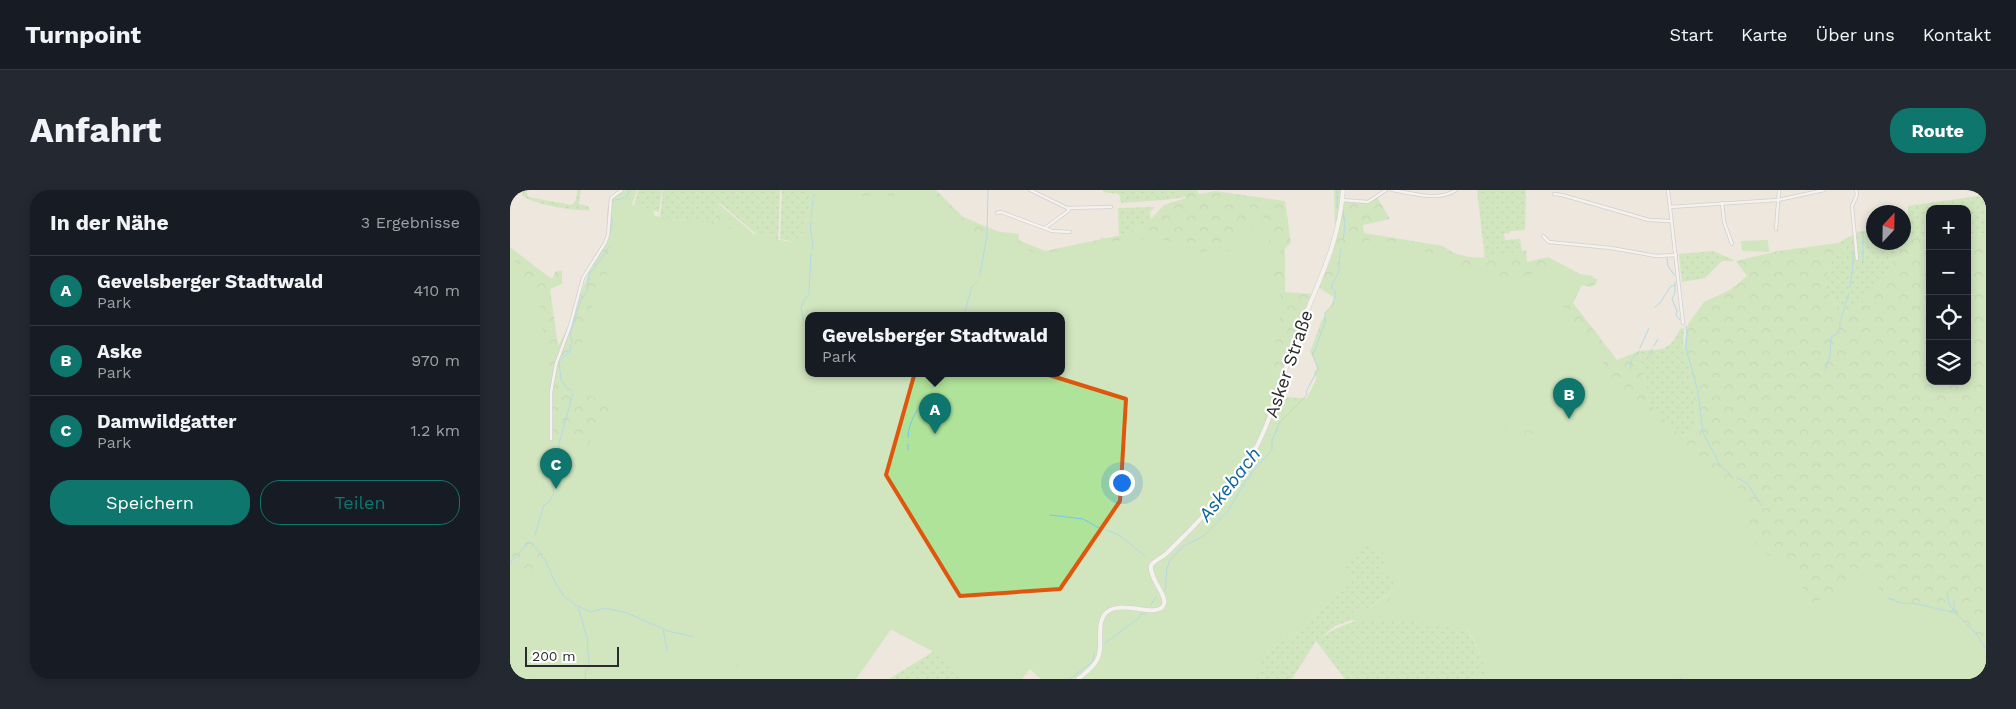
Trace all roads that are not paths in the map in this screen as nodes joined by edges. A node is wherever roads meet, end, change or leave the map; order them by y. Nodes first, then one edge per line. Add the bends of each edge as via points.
1 (622, 190) edge
2 (1030, 190) edge
3 (1343, 190) edge
4 (1386, 190) edge
5 (1392, 190) edge
6 (1456, 190) edge
7 (1668, 190) edge
8 (1779, 190) edge
9 (1824, 190) edge
10 (1856, 190) edge
11 (1554, 194) dead end
12 (1342, 200) junction
13 (1778, 200) junction
14 (1722, 203) junction
15 (1111, 207) dead end
16 (1670, 207) junction
17 (1070, 208) junction
18 (997, 213) dead end
19 (1671, 221) junction
20 (1045, 228) junction
21 (1776, 229) dead end
22 (1070, 232) dead end
23 (1543, 236) dead end
24 (1732, 244) dead end
25 (1676, 255) junction
26 (1857, 259) dead end
27 (1683, 323) dead end
28 (551, 439) dead end
29 (1078, 679) edge

1 - 28 street via 611,198 608,235 583,278 556,364 551,392
2 - 17 street
3 - 12 street, Asker Straße
4 - 12 street via 1368,202
5 - 6 street via 1432,196
7 - 16 street
8 - 13 street
9 - 13 street
10 - 26 street via 1852,206
11 - 19 street via 1649,220
12 - 29 street, Asker Straße via 1329,260 1294,343 1260,442 1202,519 1151,565 1164,605 1153,612 1121,607 1108,611 1102,621 1097,660
13 - 14 street
13 - 21 street
14 - 16 street
14 - 24 street via 1724,222
15 - 17 street
16 - 19 street
17 - 20 street
18 - 20 street
19 - 25 street
20 - 22 street
23 - 25 street via 1549,242 1656,256
25 - 27 street

